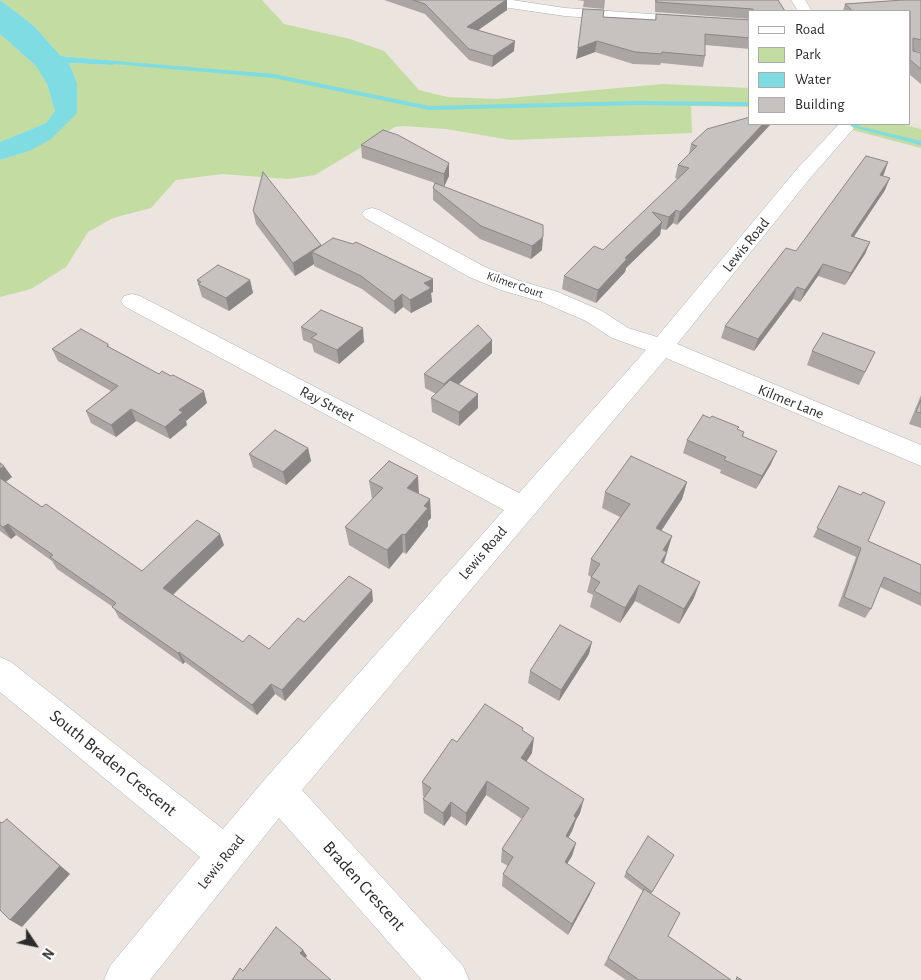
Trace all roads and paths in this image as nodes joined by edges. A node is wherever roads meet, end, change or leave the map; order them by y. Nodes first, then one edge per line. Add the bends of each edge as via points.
1 (482, 0) edge
2 (634, 0) edge
3 (538, 9) junction
4 (640, 17) junction
5 (530, 26) dead end
6 (748, 26) edge
7 (844, 128) dead end
8 (372, 214) dead end
9 (132, 301) dead end
10 (662, 347) junction
11 (921, 456) edge
12 (522, 507) junction
13 (0, 672) edge
14 (278, 791) junction
15 (226, 854) junction
16 (124, 980) edge
17 (449, 980) edge

1 - 3 street
2 - 4 street
3 - 4 street
3 - 5 street
4 - 6 street
7 - 10 street, Lewis Road
8 - 10 street, Kilmer Court via 477,272 550,297 594,316 620,333
9 - 12 street, Ray Street
10 - 11 street, Kilmer Lane
10 - 12 street, Lewis Road
12 - 14 street, Lewis Road
13 - 15 street, South Braden Crescent
14 - 15 street, Lewis Road
14 - 17 street, Braden Crescent
15 - 16 street, Lewis Road

